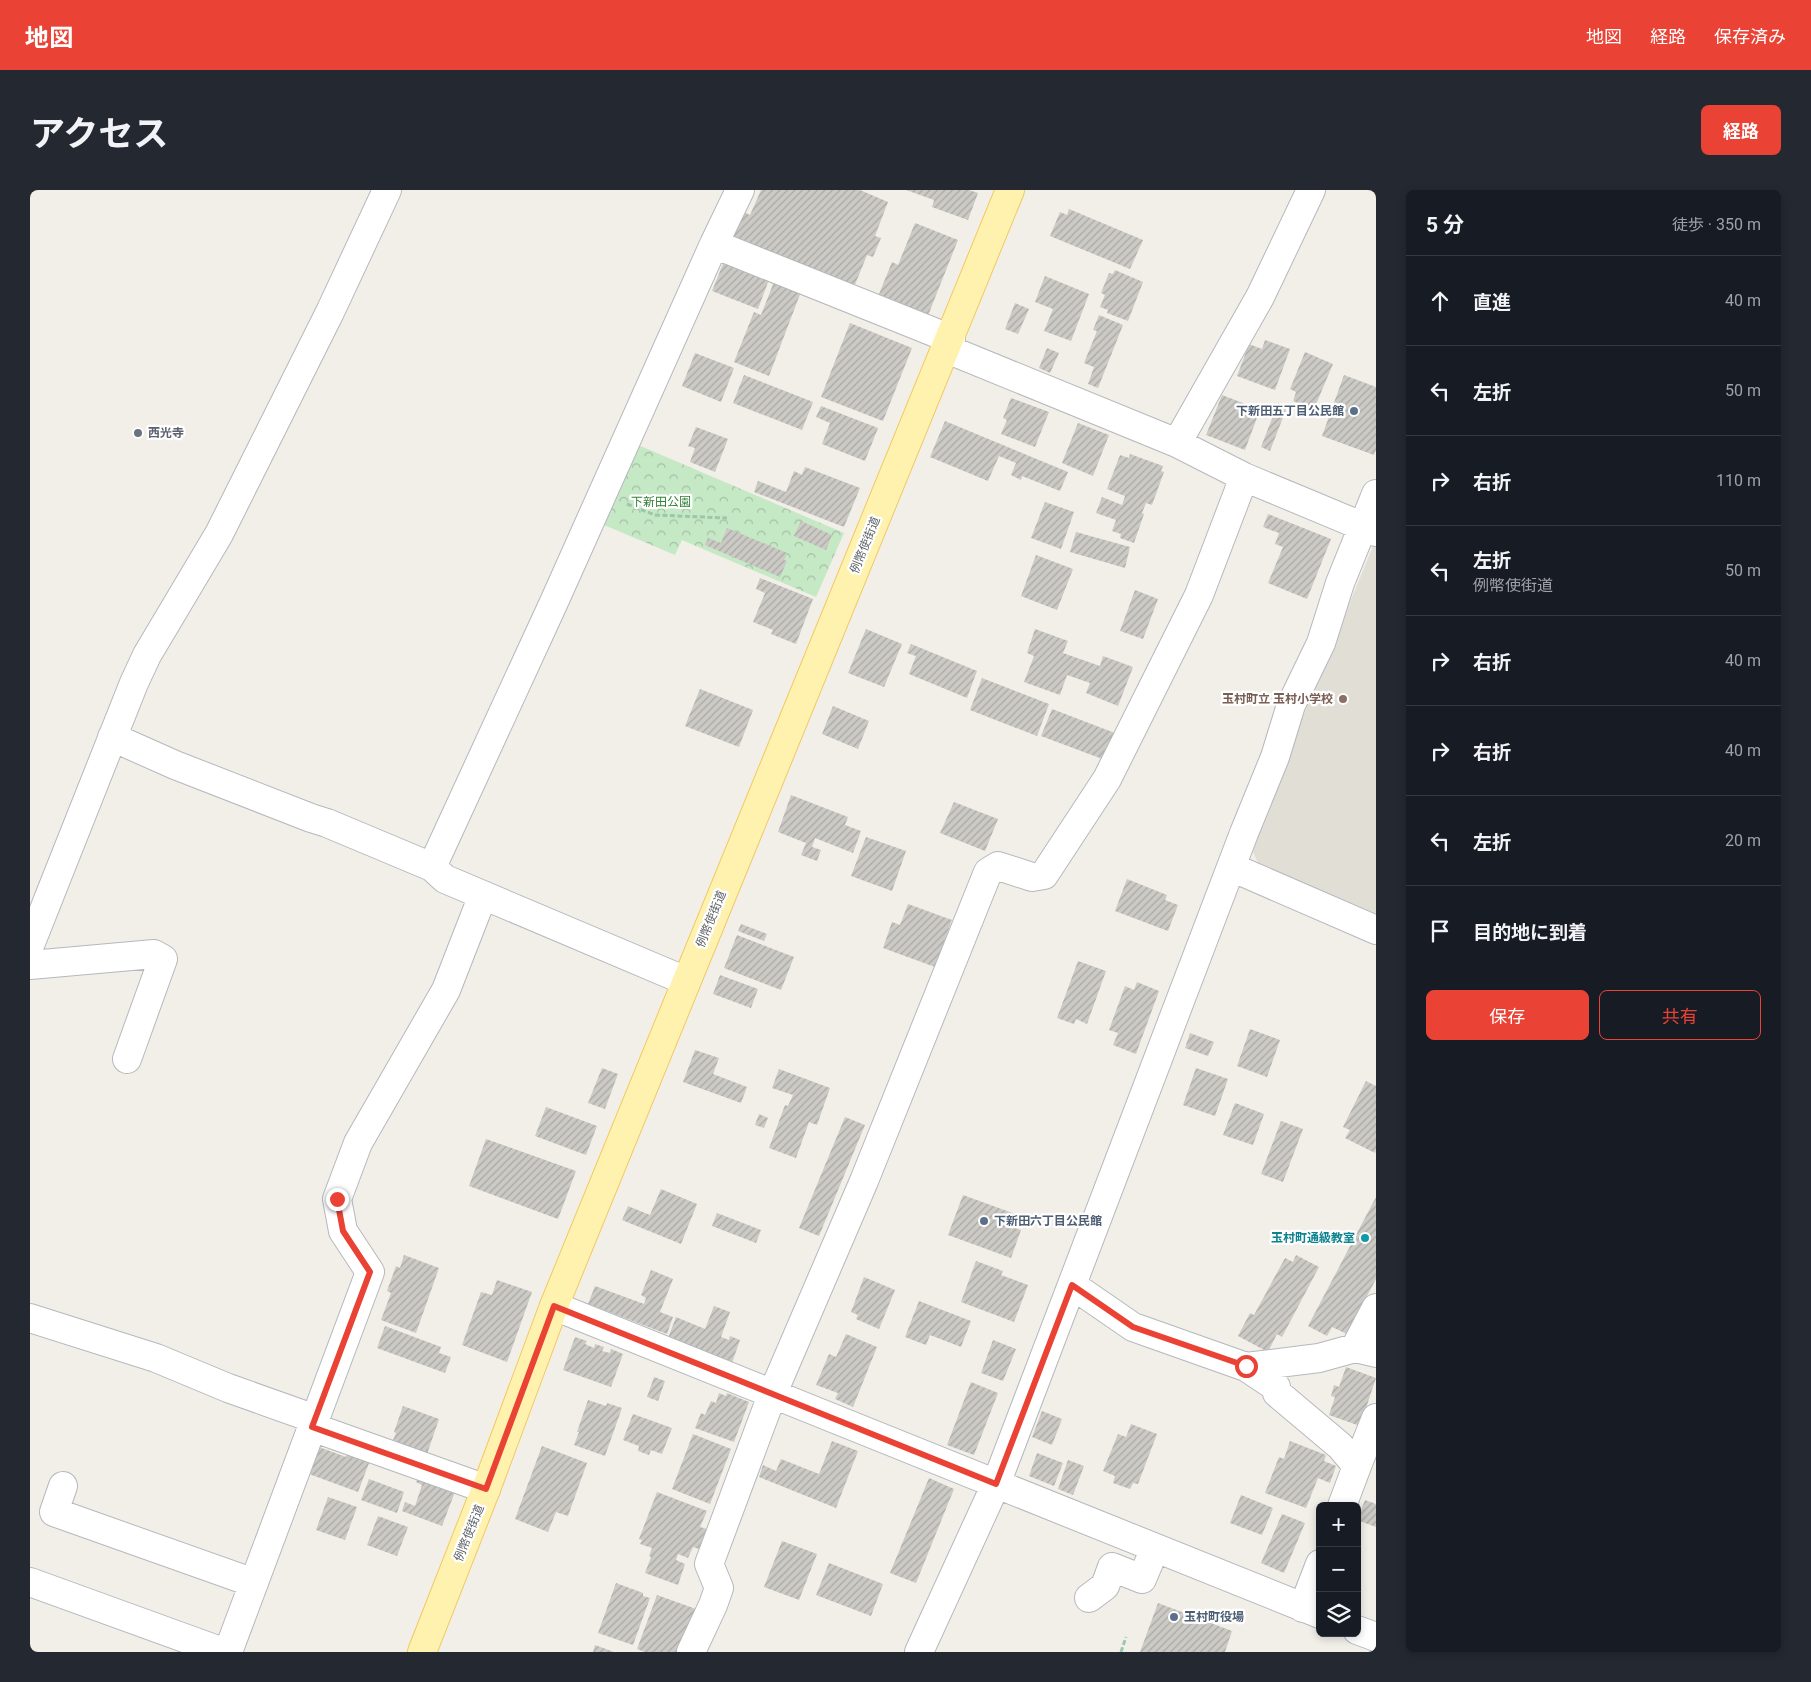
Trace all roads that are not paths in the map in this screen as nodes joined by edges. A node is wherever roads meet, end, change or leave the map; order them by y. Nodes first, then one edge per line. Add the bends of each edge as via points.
1 (387, 190) edge
2 (740, 190) edge
3 (1010, 190) edge
4 (1311, 190) edge
5 (714, 244) junction
6 (949, 344) junction
7 (1177, 443) junction
8 (1244, 477) junction
9 (1376, 494) edge
10 (1369, 530) edge
11 (112, 737) junction
12 (432, 867) junction
13 (1231, 867) junction
14 (483, 895) junction
15 (1376, 930) edge
16 (30, 945) edge
17 (30, 965) edge
18 (686, 981) junction
19 (127, 1059) dead end
20 (1072, 1285) junction
21 (554, 1306) junction
22 (1376, 1308) edge
23 (30, 1318) edge
24 (1365, 1351) edge
25 (1246, 1366) junction
26 (772, 1395) junction
27 (1376, 1418) edge
28 (314, 1423) junction
29 (1357, 1466) junction
30 (996, 1484) junction
31 (63, 1486) dead end
32 (486, 1489) junction
33 (1344, 1502) edge
34 (1155, 1548) junction
35 (30, 1582) edge
36 (254, 1583) junction
37 (1316, 1585) edge
38 (1090, 1598) dead end
39 (1311, 1611) edge
40 (1361, 1631) edge
41 (1376, 1637) edge
42 (223, 1652) edge
43 (228, 1652) edge
44 (422, 1652) edge
45 (690, 1652) edge
46 (919, 1652) edge

1 - 11 street via 219,534 147,655
2 - 5 street
3 - 6 main road, 例幣使街道
4 - 7 street via 1260,297
5 - 6 street
5 - 12 street
6 - 7 street
6 - 18 main road, 例幣使街道
7 - 8 street
8 - 10 street
8 - 26 street via 1200,595 1107,779 1044,874 1032,877 998,866 988,872 864,1181
9 - 10 street
10 - 13 street via 1340,584 1315,656 1291,705 1275,757
11 - 12 street
11 - 16 street
12 - 14 street via 444,879
13 - 15 street
13 - 20 street
14 - 18 street
14 - 28 street via 446,990 358,1143 337,1199 343,1231 370,1272
17 - 19 street via 154,954 163,959
18 - 21 main road, 例幣使街道
20 - 25 street via 1133,1327
20 - 30 street
21 - 26 street
21 - 32 main road, 例幣使街道
22 - 24 street
23 - 28 street via 156,1358
24 - 25 street
25 - 29 street via 1276,1387 1276,1393 1340,1446
26 - 30 street
26 - 45 street via 709,1564 719,1588
27 - 29 street
28 - 32 street
28 - 36 street
29 - 33 street
30 - 34 street
30 - 46 street
31 - 36 street via 54,1512
32 - 44 main road, 例幣使街道
34 - 38 street via 1142,1579 1112,1567 1105,1586
34 - 39 street
35 - 42 street
36 - 43 street
37 - 39 street
40 - 41 street

